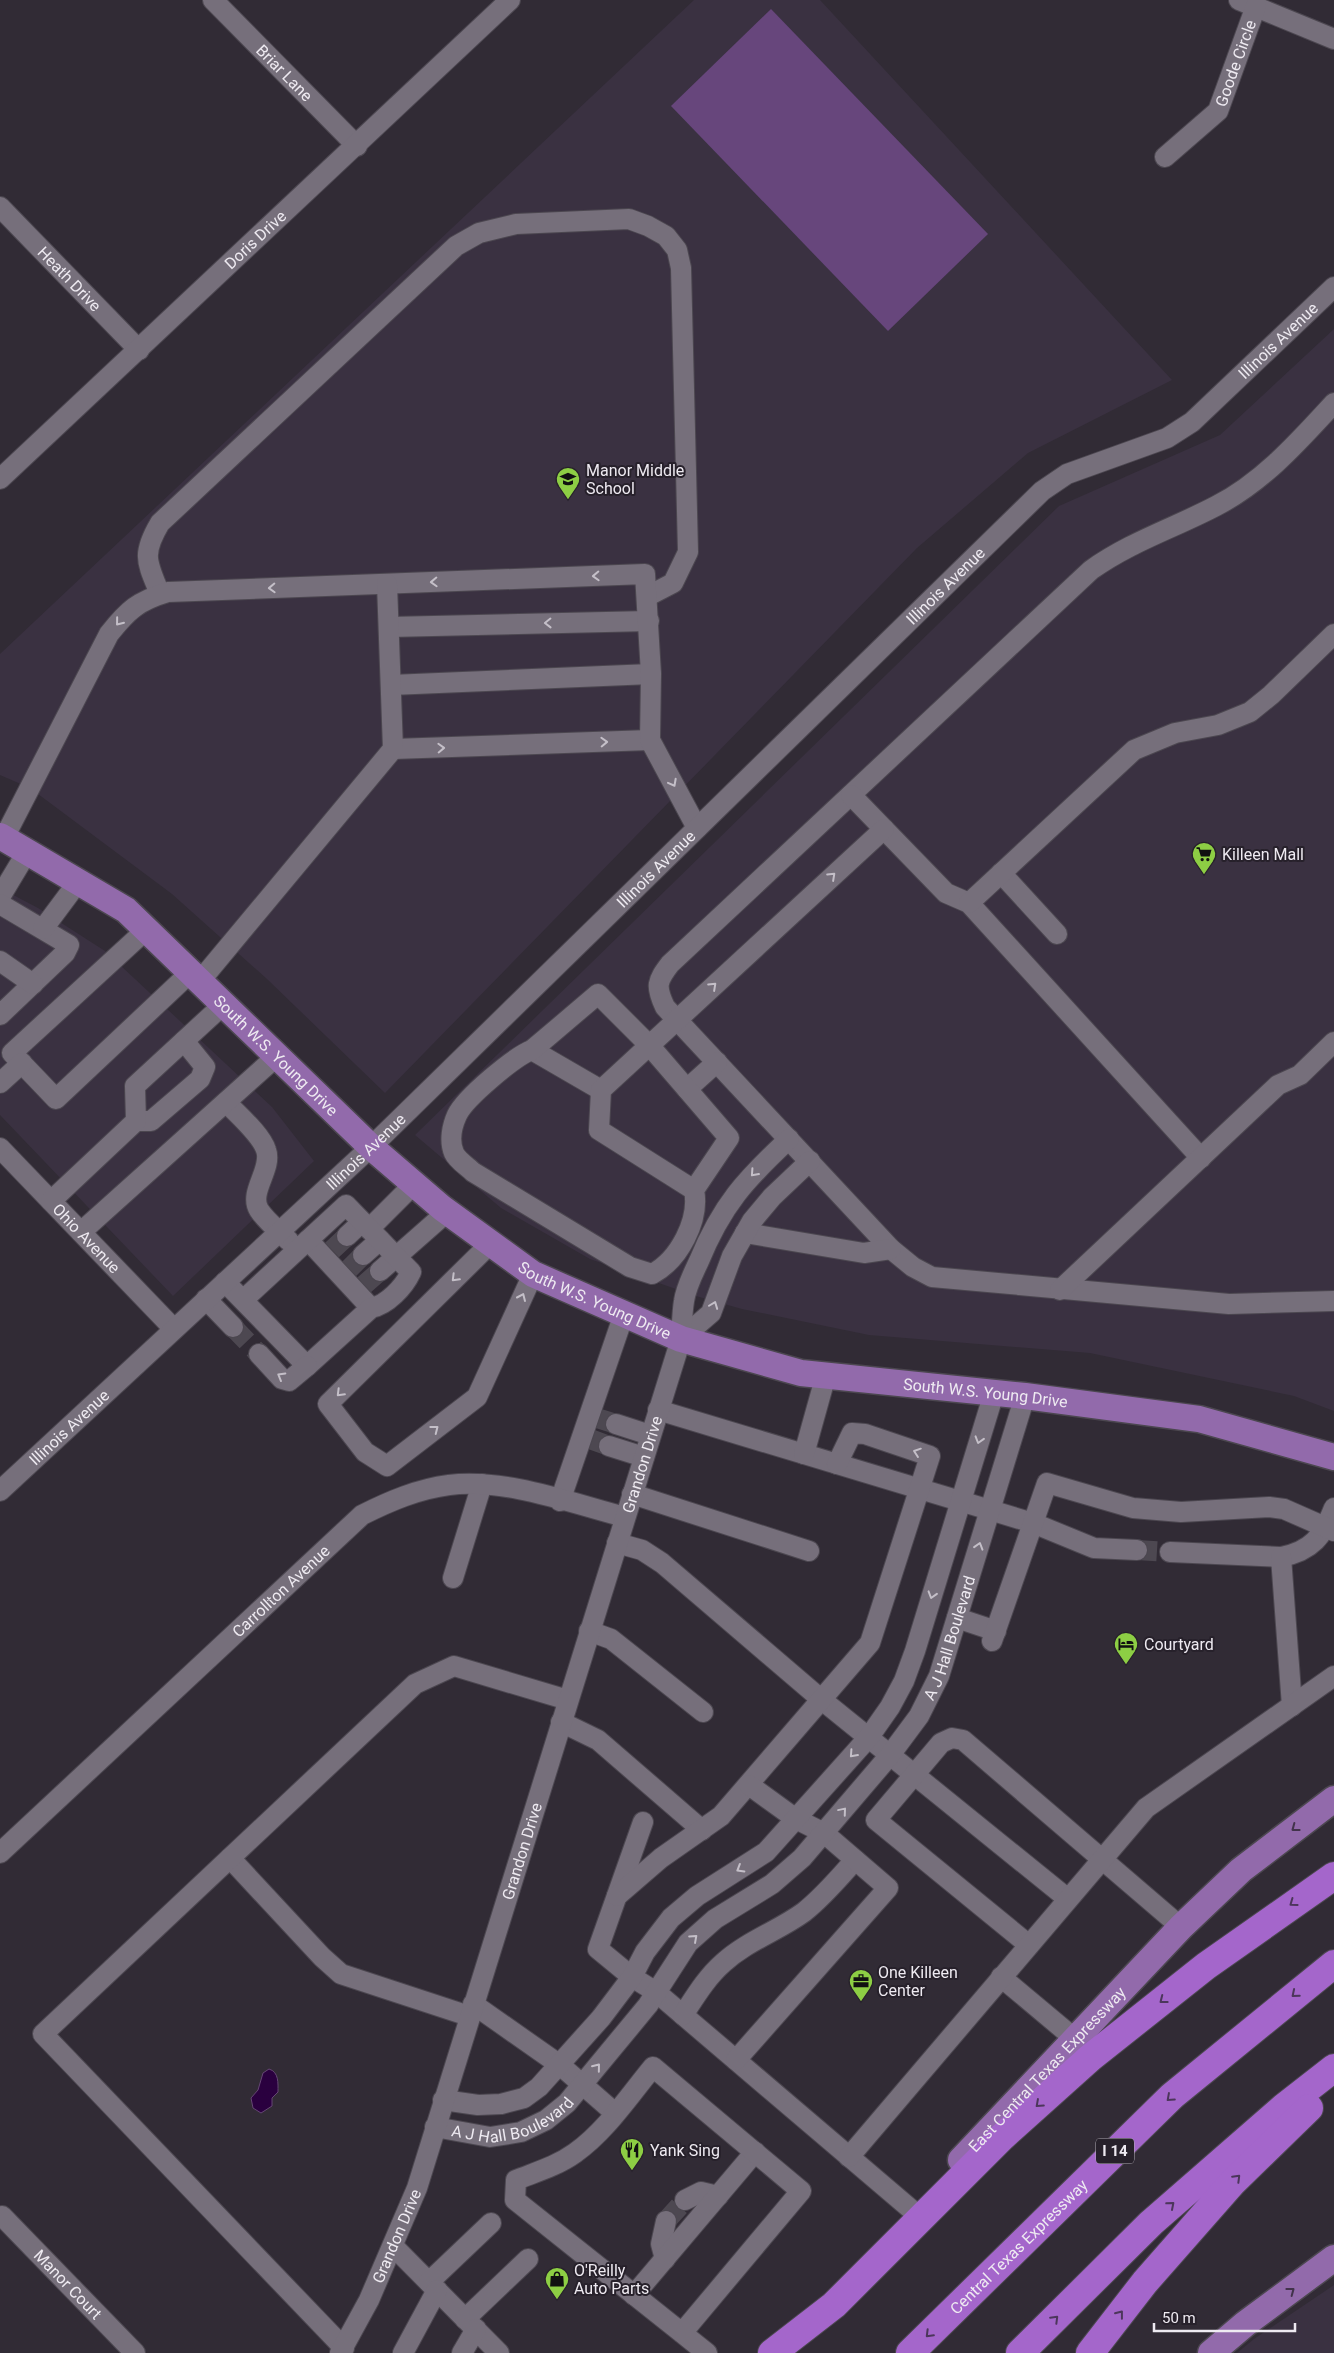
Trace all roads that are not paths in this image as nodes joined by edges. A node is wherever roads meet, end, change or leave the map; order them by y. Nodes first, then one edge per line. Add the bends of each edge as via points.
1 (214, 0) edge
2 (510, 0) edge
3 (1247, 3) edge
4 (1334, 39) edge
5 (357, 146) junction
6 (1165, 157) dead end
7 (0, 207) edge
8 (1334, 287) edge
9 (139, 350) junction
10 (1334, 403) edge
11 (0, 479) edge
12 (388, 584) junction
13 (160, 594) junction
14 (648, 596) junction
15 (649, 621) junction
16 (389, 626) junction
17 (1334, 634) edge
18 (651, 674) junction
19 (390, 685) junction
20 (650, 740) junction
21 (393, 750) junction
22 (851, 795) junction
23 (697, 828) junction
24 (884, 829) junction
25 (2, 837) edge
26 (27, 852) junction
27 (1001, 873) junction
28 (78, 882) junction
29 (0, 897) edge
30 (969, 903) junction
31 (0, 904) edge
32 (42, 929) junction
33 (147, 929) junction
34 (1057, 934) dead end
35 (0, 961) edge
36 (195, 977) junction
37 (34, 984) junction
38 (224, 1004) junction
39 (0, 1015) edge
40 (677, 1019) junction
41 (184, 1041) junction
42 (1334, 1042) edge
43 (649, 1045) junction
44 (532, 1050) junction
45 (277, 1056) junction
46 (717, 1062) junction
47 (22, 1063) junction
48 (0, 1084) edge
49 (687, 1089) junction
50 (601, 1090) junction
51 (226, 1102) junction
52 (136, 1121) junction
53 (789, 1139) junction
54 (371, 1147) junction
55 (1, 1150) edge
56 (1201, 1158) junction
57 (810, 1161) junction
58 (414, 1184) junction
59 (694, 1190) junction
60 (51, 1201) junction
61 (447, 1212) junction
62 (279, 1231) junction
63 (371, 1231) junction
64 (81, 1232) junction
65 (745, 1233) junction
66 (347, 1236) tunnel mouth
67 (490, 1244) junction
68 (302, 1245) junction
69 (891, 1249) junction
70 (363, 1255) tunnel mouth
71 (397, 1258) junction
72 (380, 1271) tunnel mouth
73 (533, 1274) junction
74 (225, 1282) junction
75 (1060, 1290) junction
76 (206, 1299) junction
77 (243, 1300) junction
78 (1334, 1301) edge
79 (371, 1308) junction
80 (624, 1314) junction
81 (234, 1327) tunnel mouth
82 (174, 1329) junction
83 (681, 1339) junction
84 (259, 1354) tunnel mouth
85 (307, 1366) junction
86 (826, 1376) junction
87 (994, 1393) junction
88 (1025, 1396) junction
89 (658, 1410) junction
90 (616, 1424) tunnel mouth
91 (650, 1435) junction
92 (609, 1446) tunnel mouth
93 (804, 1454) junction
94 (644, 1457) junction
95 (1334, 1457) edge
96 (837, 1464) junction
97 (482, 1484) junction
98 (920, 1490) junction
99 (0, 1491) edge
100 (632, 1494) junction
101 (560, 1501) junction
102 (960, 1502) junction
103 (1334, 1508) edge
104 (989, 1511) junction
105 (625, 1518) junction
106 (1033, 1523) junction
107 (1330, 1529) edge
108 (617, 1543) junction
109 (1136, 1550) tunnel mouth
110 (809, 1551) dead end
111 (1170, 1552) tunnel mouth
112 (1281, 1557) junction
113 (453, 1578) dead end
114 (957, 1618) junction
115 (590, 1631) junction
116 (1334, 1676) edge
117 (568, 1700) junction
118 (822, 1700) junction
119 (1292, 1706) junction
120 (704, 1712) dead end
121 (561, 1722) junction
122 (869, 1737) junction
123 (890, 1755) junction
124 (914, 1775) junction
125 (748, 1785) junction
126 (1334, 1799) edge
127 (796, 1819) junction
128 (643, 1822) dead end
129 (702, 1830) junction
130 (824, 1833) junction
131 (0, 1853) edge
132 (230, 1858) junction
133 (1103, 1858) junction
134 (855, 1860) junction
135 (1334, 1876) edge
136 (617, 1896) junction
137 (1068, 1899) junction
138 (1181, 1927) junction
139 (1029, 1946) junction
140 (1334, 1964) edge
141 (632, 1977) junction
142 (1002, 1977) junction
143 (656, 1992) junction
144 (471, 2010) junction
145 (683, 2015) junction
146 (1075, 2039) junction
147 (736, 2060) junction
148 (560, 2065) junction
149 (1334, 2068) edge
150 (1334, 2084) edge
151 (582, 2085) junction
152 (443, 2100) junction
153 (615, 2113) junction
154 (435, 2127) junction
155 (755, 2152) junction
156 (849, 2157) junction
157 (718, 2196) junction
158 (685, 2200) tunnel mouth
159 (913, 2211) junction
160 (2, 2216) dead end
161 (666, 2221) tunnel mouth
162 (491, 2223) dead end
163 (393, 2246) junction
164 (664, 2258) junction
165 (1334, 2258) edge
166 (528, 2259) dead end
167 (433, 2286) junction
168 (634, 2294) junction
169 (471, 2324) junction
170 (682, 2333) junction
171 (342, 2350) edge
172 (135, 2353) edge
173 (404, 2353) edge
174 (462, 2353) edge
175 (499, 2353) edge
176 (707, 2353) edge
177 (772, 2353) edge
178 (910, 2353) edge
179 (1020, 2353) edge
180 (1090, 2353) edge
181 (1211, 2353) edge

1 - 5 street, Briar Lane
2 - 5 street, Doris Drive
3 - 4 street
3 - 6 street, Goode Circle via 1218,111
5 - 9 street, Doris Drive
7 - 9 street, Heath Drive
8 - 23 street, Illinois Avenue via 1192,422 1167,438 1068,474 1042,491
9 - 11 street, Doris Drive
10 - 22 street via 1260,477 1218,505 1117,552 1091,570
12 -> 13 street
14 -> 12 street via 645,574
12 - 16 street
13 - 14 street via 146,553 160,523 456,246 479,233 516,224 629,219 666,236 677,250 681,268 688,552 673,583
13 -> 25 street via 146,599 125,614 109,634
14 - 15 street
15 -> 16 street
15 - 18 street
16 - 19 street
17 - 27 street via 1250,712 1218,725 1168,736 1134,750
18 - 19 street
18 - 20 street
19 - 21 street
21 -> 20 street
20 -> 23 street
21 - 36 street
22 - 24 street
22 - 40 street via 670,964 660,977 657,988 665,1006
23 - 54 street, Illinois Avenue
24 - 30 street via 946,893
40 -> 24 street
25 - 26 main road, South W.S. Young Drive
26 - 28 main road, South W.S. Young Drive
26 - 29 street
27 - 30 street
27 - 34 street
28 - 32 street
28 - 33 main road, South W.S. Young Drive via 126,910
30 - 56 street
31 - 32 street
32 - 37 street via 69,944 65,954
33 - 36 main road, South W.S. Young Drive
33 - 47 street via 12,1053
35 - 37 street
36 - 38 main road, South W.S. Young Drive
36 - 47 street via 56,1099
37 - 39 street
38 - 41 street
38 - 45 main road, South W.S. Young Drive
40 - 43 street
40 - 46 street
41 - 52 street via 135,1086
41 - 52 street via 205,1067 200,1079 151,1121
42 - 56 street via 1300,1074 1278,1085
43 - 44 street via 598,994
43 - 49 street
43 - 50 street
44 - 50 street
44 - 59 street via 520,1054 457,1113 451,1136 454,1154 473,1172 630,1267 652,1274 669,1263 694,1220 697,1201
45 - 51 street
45 - 54 main road, South W.S. Young Drive
46 - 49 street
46 - 53 street
47 - 48 street
49 - 59 street via 728,1138
50 - 59 street via 599,1130
51 - 62 street via 266,1150 266,1165 256,1198 258,1209
51 - 64 street
52 - 60 street
53 - 57 street
53 -> 83 street, Grandon Drive via 729,1201 712,1230 684,1299
54 - 58 main road, South W.S. Young Drive
54 - 62 street, Illinois Avenue
55 - 60 street, Ohio Avenue
56 - 75 street
57 - 65 street via 772,1197
57 - 69 street
58 - 61 main road, South W.S. Young Drive
58 - 63 street
60 - 64 street, Ohio Avenue
61 - 67 main road, South W.S. Young Drive
61 - 71 street
62 - 68 street
62 - 74 street, Illinois Avenue
63 - 66 street
63 - 68 street via 346,1205
63 - 70 street
63 - 71 street
64 - 82 street, Ohio Avenue
65 - 69 street via 864,1253
83 -> 65 street via 712,1313 732,1256
67 - 73 main road, South W.S. Young Drive
67 -> 73 street via 328,1404 365,1452 387,1466 477,1397
68 - 77 street
68 - 79 street via 328,1254 360,1289
69 - 75 street via 932,1277
71 - 72 street
71 - 79 street via 411,1272 405,1283 379,1307
73 - 80 main road, South W.S. Young Drive
74 - 76 street, Illinois Avenue
74 - 77 street
75 - 78 street via 1229,1304
76 - 81 street
76 - 82 street, Illinois Avenue
77 - 85 street
79 - 85 street
80 - 83 main road, South W.S. Young Drive
80 - 101 street via 594,1416
82 - 99 street, Illinois Avenue
83 - 86 main road, South W.S. Young Drive via 801,1373
83 - 89 street, Grandon Drive
85 -> 84 street via 289,1381 282,1379
86 - 87 main road, South W.S. Young Drive
86 - 93 street
87 - 88 main road, South W.S. Young Drive
87 -> 102 street, A J Hall Boulevard
88 - 95 main road, South W.S. Young Drive via 1199,1419
88 - 104 street, A J Hall Boulevard
89 - 91 street, Grandon Drive
89 - 93 street
90 - 91 street
91 - 94 street, Grandon Drive
92 - 94 street
93 - 96 street
94 - 100 street, Grandon Drive
96 - 98 street
98 -> 96 street via 930,1456 865,1434 852,1433
97 - 101 street, Carrollton Avenue
97 - 113 street
97 - 131 street, Carrollton Avenue via 449,1485 421,1491 391,1500 362,1515
98 - 102 street
98 - 118 street via 870,1643
100 - 105 street, Grandon Drive
100 - 110 street
101 - 105 street, Carrollton Avenue
102 - 104 street
102 -> 122 street, A J Hall Boulevard via 904,1681
103 - 107 street
104 - 106 street
114 -> 104 street, A J Hall Boulevard
105 - 108 street, Grandon Drive
106 - 107 street via 1047,1483 1133,1508 1181,1512 1284,1510
106 - 109 street via 1094,1548
106 - 114 street via 994,1636
107 - 112 street via 1311,1546
108 - 115 street, Grandon Drive
108 - 118 street via 642,1550 662,1563
111 - 112 street
112 - 119 street
114 - 123 street, A J Hall Boulevard via 939,1676 920,1716
115 - 117 street, Grandon Drive
115 - 120 street via 611,1639
116 - 119 street
117 - 121 street, Grandon Drive
117 - 132 street via 454,1666 415,1684
118 - 122 street
118 - 125 street
119 - 133 street via 1146,1808
121 - 129 street via 598,1740
121 - 144 street, Grandon Drive
122 - 123 street
122 -> 127 street, A J Hall Boulevard
123 - 124 street
130 -> 123 street, A J Hall Boulevard
124 - 133 street via 941,1744 952,1738 963,1740
124 - 137 street
124 - 139 street via 876,1820
125 - 127 street
125 - 129 street via 721,1816
126 -> 138 main road, East Central Texas Expressway via 1241,1870
127 - 130 street
127 -> 141 street, A J Hall Boulevard via 766,1852 697,1896 671,1918 645,1952
128 - 136 street
129 - 136 street via 661,1858
130 - 134 street
143 -> 130 street, A J Hall Boulevard via 688,1943 715,1919 772,1884
132 - 144 street via 341,1974
132 - 171 street via 43,2034
133 - 137 street
133 - 138 street
134 - 145 street via 827,1892 802,1912 745,1945 722,1964
134 - 147 street via 888,1888
135 -> 177 highway via 1206,1966 1090,2058 1002,2137 834,2305
136 - 141 street via 598,1949
137 - 139 street
138 - 146 main road, East Central Texas Expressway
139 - 142 street
140 -> 178 highway, Central Texas Expressway / I 14 via 1172,2096
141 - 143 street
141 - 148 street, A J Hall Boulevard
142 - 146 street
142 - 156 street
143 - 145 street
151 -> 143 street, A J Hall Boulevard
144 - 148 street
144 - 152 street, Grandon Drive
145 - 147 street
146 - 159 main road, East Central Texas Expressway
147 - 156 street
148 - 151 street, A J Hall Boulevard
148 - 152 street, A J Hall Boulevard via 524,2098 478,2105
179 -> 149 highway via 1151,2223 1284,2107
180 -> 150 highway via 1145,2282 1232,2183
151 - 153 street
151 - 154 street, A J Hall Boulevard via 546,2120 521,2132 490,2137
152 - 154 street, Grandon Drive
153 - 155 street via 653,2067
153 - 168 street via 574,2154 549,2168 516,2180 515,2200
154 - 163 street, Grandon Drive via 417,2188
155 - 157 street
155 - 170 street via 801,2191
156 - 159 street
157 - 158 street via 701,2192
157 - 164 street
159 - 177 main road, East Central Texas Expressway
160 - 172 street, Manor Court
161 - 164 street via 661,2244
162 - 167 street
163 - 167 street
163 - 171 street, Grandon Drive
164 - 168 street
181 -> 165 main road
166 - 169 street
167 - 169 street
167 - 173 street
168 - 170 street
169 - 174 street
169 - 175 street
170 - 176 street

